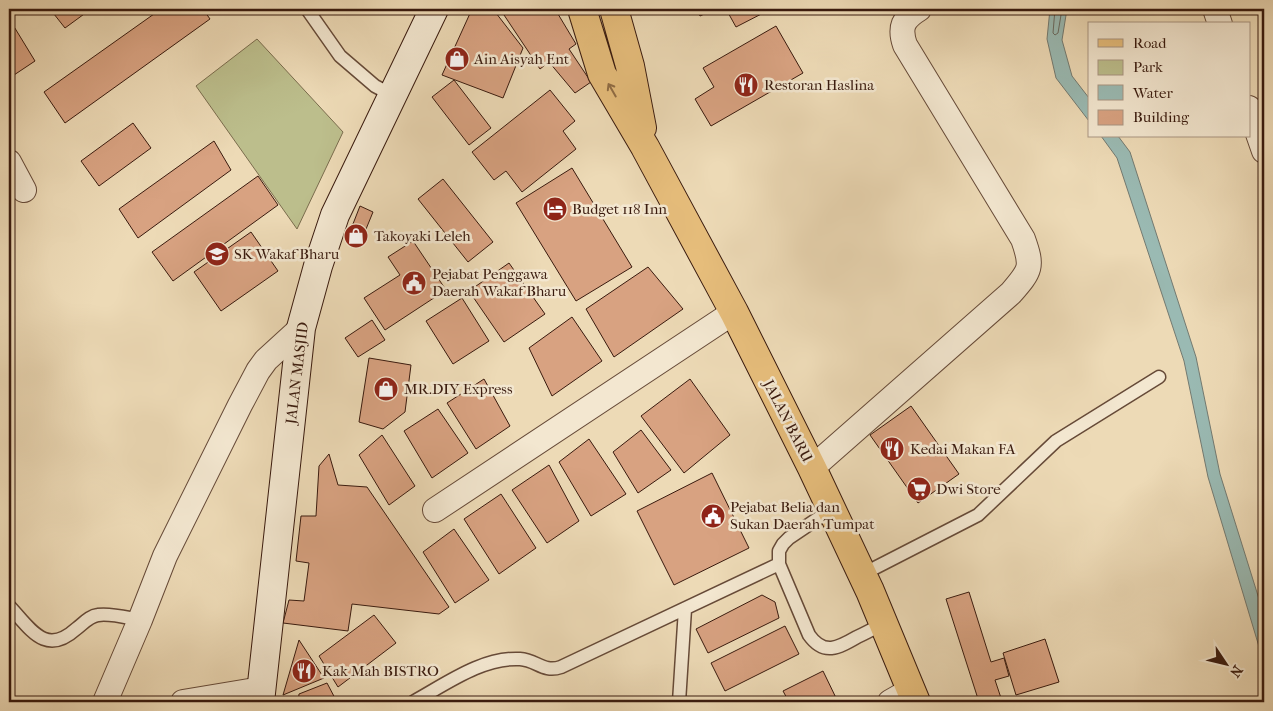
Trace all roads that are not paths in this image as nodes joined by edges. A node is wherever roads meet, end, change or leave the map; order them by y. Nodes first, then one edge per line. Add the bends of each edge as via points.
1 (307, 9) edge
2 (434, 9) edge
3 (582, 9) edge
4 (614, 9) edge
5 (919, 9) edge
6 (1215, 9) edge
7 (1219, 22) edge
8 (392, 95) junction
9 (1250, 111) edge
10 (645, 147) junction
11 (1264, 151) edge
12 (9, 162) edge
13 (24, 190) dead end
14 (734, 312) junction
15 (301, 328) junction
16 (1159, 377) dead end
17 (812, 468) junction
18 (832, 509) junction
19 (435, 510) dead end
20 (779, 564) junction
21 (863, 574) junction
22 (9, 606) edge
23 (685, 609) junction
24 (140, 620) junction
25 (884, 623) junction
26 (261, 696) edge
27 (906, 698) edge
28 (105, 702) edge
29 (183, 702) edge
30 (413, 702) edge
31 (679, 702) edge

1 - 8 lane via 340,56 375,86
2 - 8 street, JALAN MASJID
10 -> 3 main road, JALAN BARU via 602,74
4 - 10 main road, JALAN BARU via 630,66
5 - 17 street via 904,22 901,34 905,45 1023,239 1029,258 1026,275 1011,293
6 - 7 street
8 - 15 street, JALAN MASJID via 335,214
9 - 11 street
10 - 14 main road, JALAN BARU
12 - 13 street
14 - 17 main road, JALAN BARU
14 - 19 street
15 - 24 street via 258,371 165,556
15 - 26 street, JALAN MASJID
16 - 21 lane via 1056,441 978,515
17 - 18 main road, JALAN BARU
18 - 20 lane via 783,544 779,551
18 - 21 main road, JALAN BARU
20 - 23 lane
20 - 25 lane via 809,635 822,647 840,646
21 - 25 main road, JALAN BARU
22 - 24 lane via 37,635 53,642 69,636 95,615
23 - 30 lane via 561,667 547,669 520,659 484,664
23 - 31 lane
24 - 28 street
25 - 27 main road, JALAN BARU
26 - 29 street

